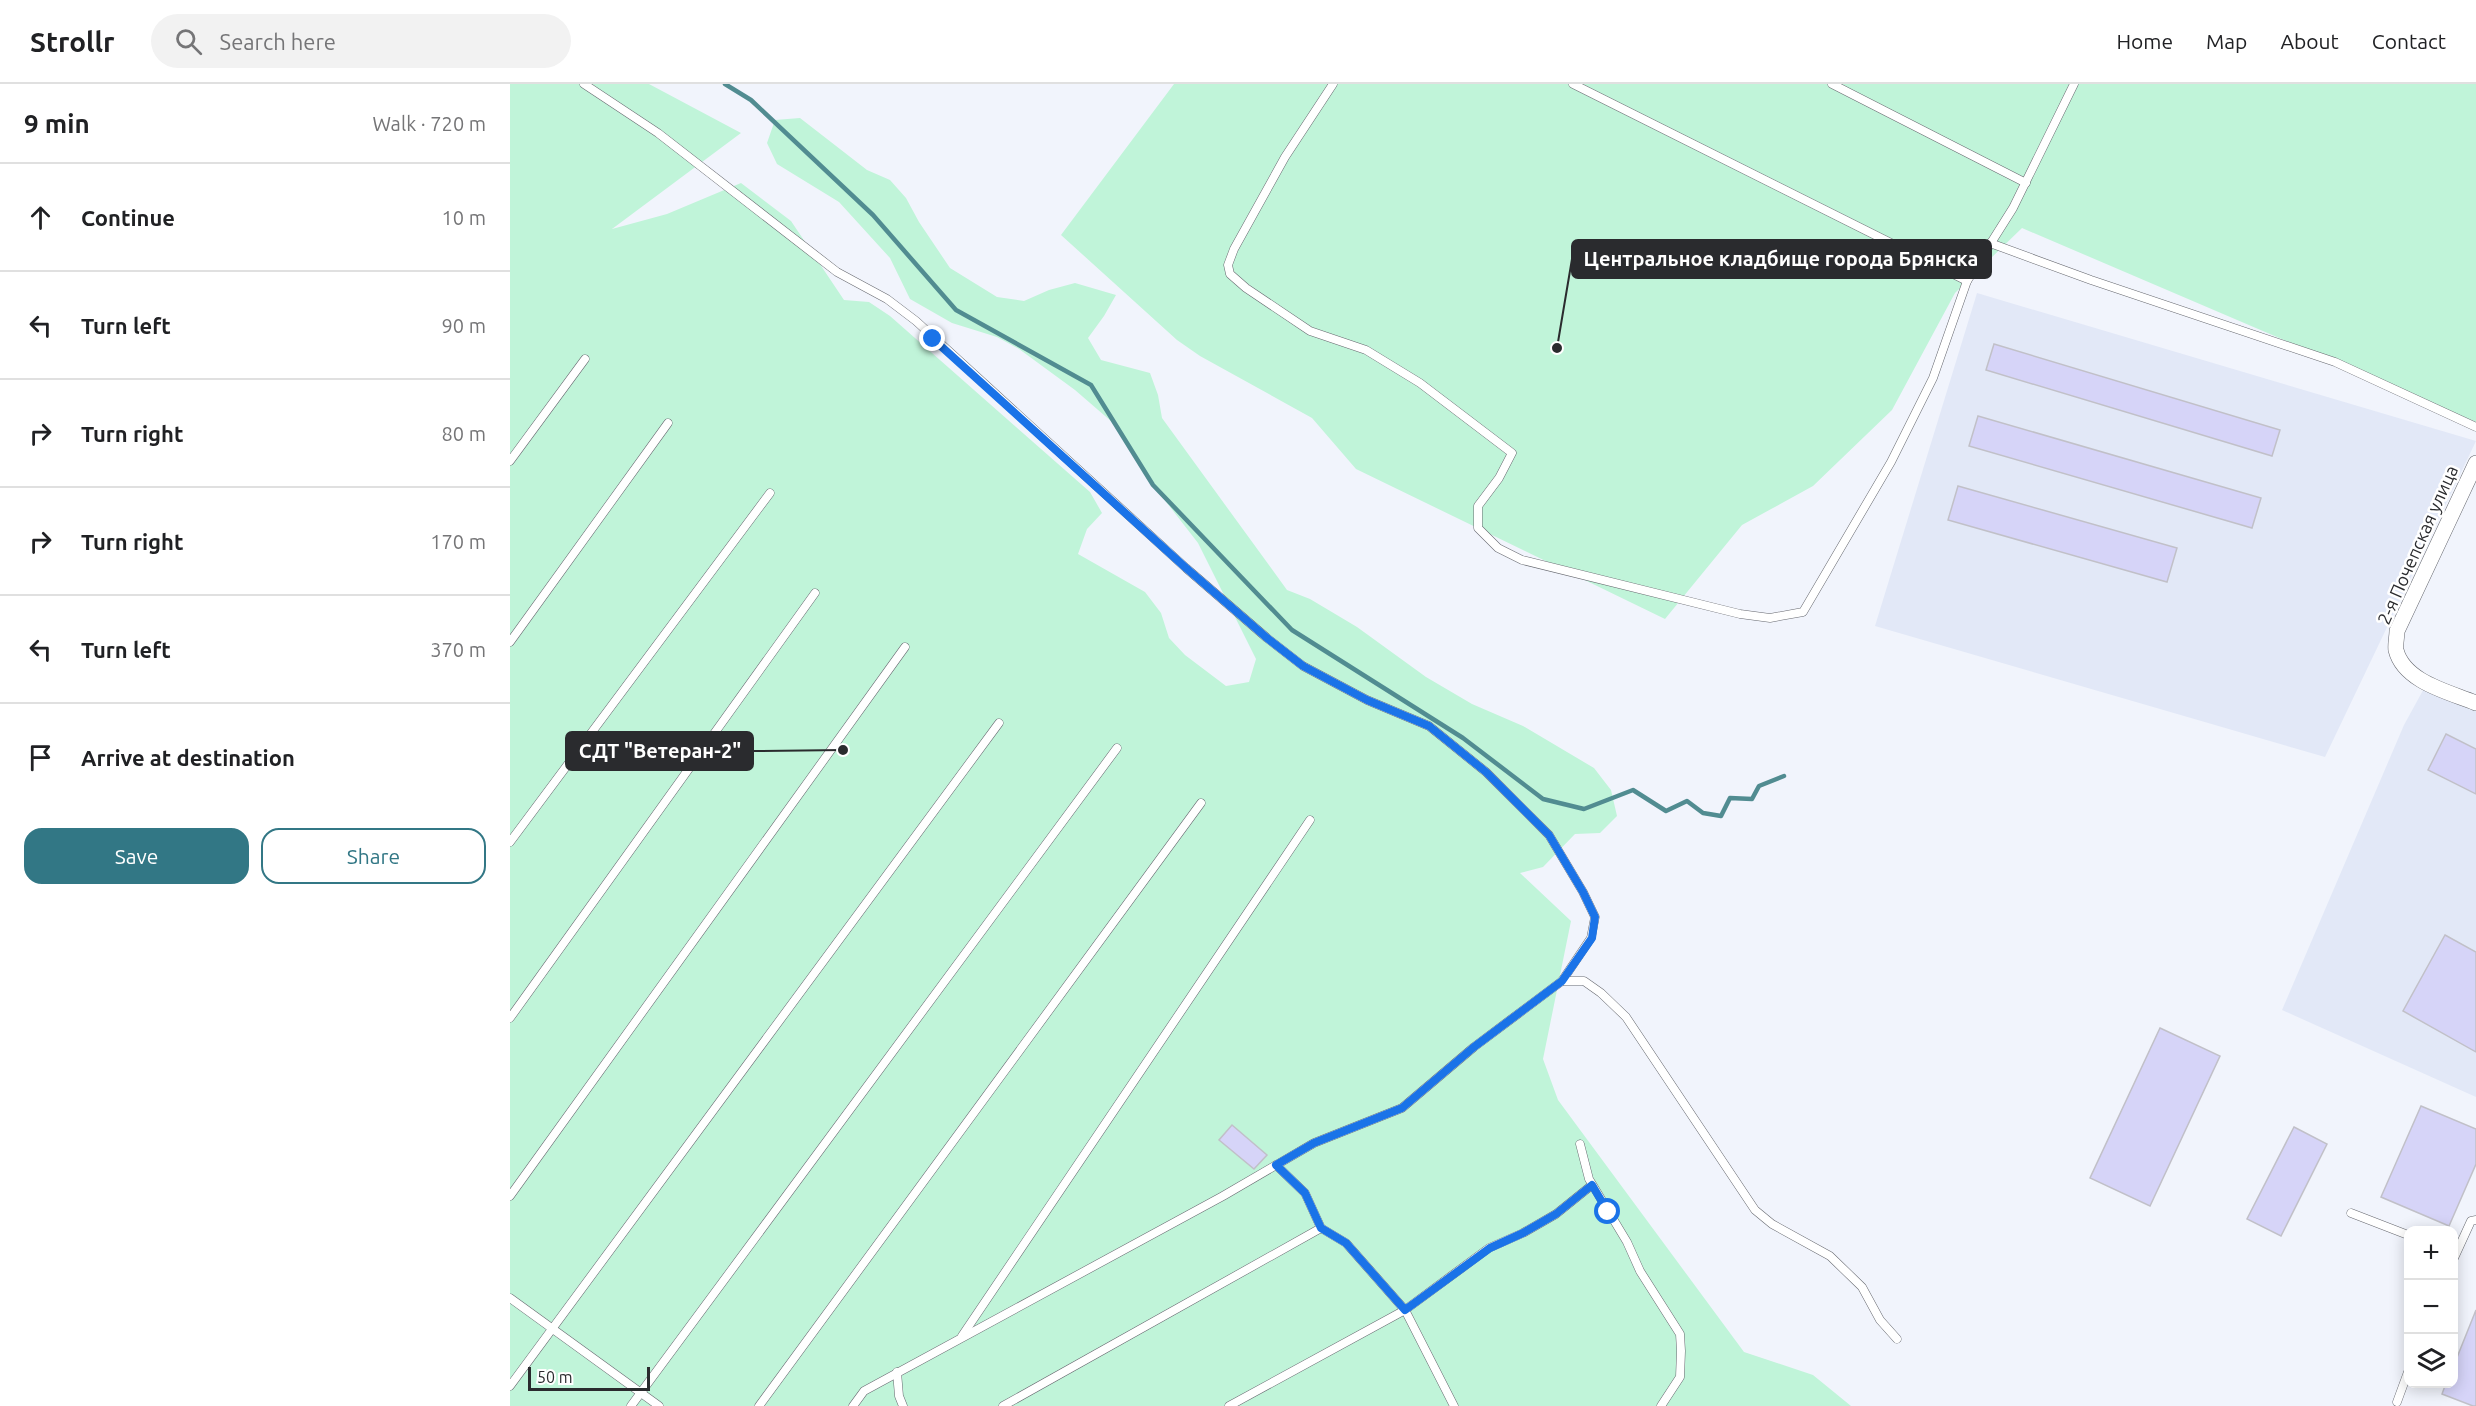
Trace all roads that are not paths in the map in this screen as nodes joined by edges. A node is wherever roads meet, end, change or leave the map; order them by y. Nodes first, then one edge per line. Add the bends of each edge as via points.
1 (584, 84) edge
2 (1333, 84) edge
3 (1573, 84) edge
4 (1832, 84) edge
5 (2074, 84) edge
6 (2026, 183) junction
7 (1990, 243) junction
8 (1967, 281) junction
9 (585, 359) dead end
10 (668, 423) dead end
11 (2476, 427) edge
12 (510, 461) edge
13 (2476, 463) edge
14 (770, 493) dead end
15 (815, 593) dead end
16 (510, 642) edge
17 (905, 647) dead end
18 (2476, 703) edge
19 (999, 723) dead end
20 (1117, 748) dead end
21 (1201, 803) dead end
22 (1310, 820) dead end
23 (510, 842) edge
24 (1562, 981) junction
25 (510, 1018) edge
26 (1580, 1144) dead end
27 (1276, 1165) junction
28 (1592, 1185) junction
29 (510, 1196) edge
30 (2351, 1213) dead end
31 (2476, 1220) edge
32 (1321, 1228) junction
33 (2404, 1232) edge
34 (2458, 1246) edge
35 (510, 1298) edge
36 (1405, 1310) junction
37 (552, 1328) junction
38 (961, 1337) junction
39 (1897, 1339) dead end
40 (897, 1372) junction
41 (2404, 1384) edge
42 (510, 1386) edge
43 (640, 1392) junction
44 (2397, 1402) dead end
45 (631, 1406) edge
46 (659, 1406) edge
47 (759, 1406) edge
48 (853, 1406) edge
49 (903, 1406) edge
50 (1003, 1406) edge
51 (1229, 1406) edge
52 (1454, 1406) edge
53 (1661, 1406) edge

1 - 24 lane via 658,133 837,272 887,299 916,321 1186,568 1303,666 1367,700 1429,726 1486,772 1549,835 1595,917 1592,938
2 - 8 lane via 1284,157 1239,239 1228,265 1230,274 1310,331 1366,350 1420,383 1512,453 1479,506 1478,528 1498,548 1522,560 1740,614 1770,618 1803,612 1891,462 1933,378
3 - 8 lane
4 - 6 lane
5 - 6 lane
6 - 7 lane
7 - 8 lane
7 - 11 lane via 2335,362
9 - 12 lane
10 - 16 lane
13 - 18 street, 2-я Почепская улица via 2397,632 2396,650 2405,670
14 - 23 lane
15 - 25 lane
17 - 29 lane
19 - 37 lane
20 - 43 lane
21 - 47 lane
22 - 38 lane
24 - 27 lane via 1474,1047 1402,1108 1314,1143
24 - 39 lane via 1584,981 1626,1017 1755,1210 1772,1224 1830,1256 1862,1287 1880,1320
26 - 28 lane
27 - 32 lane via 1305,1193
27 - 38 lane
28 - 36 lane via 1556,1214 1490,1248
28 - 53 lane via 1680,1334 1680,1377
30 - 33 lane
31 - 34 lane via 2471,1221
32 - 36 lane via 1346,1243
32 - 50 lane
35 - 37 lane
36 - 51 lane
36 - 52 lane
37 - 42 lane
37 - 43 lane
38 - 40 lane
40 - 48 lane via 864,1391
40 - 49 lane
41 - 44 lane
43 - 45 lane
43 - 46 lane

